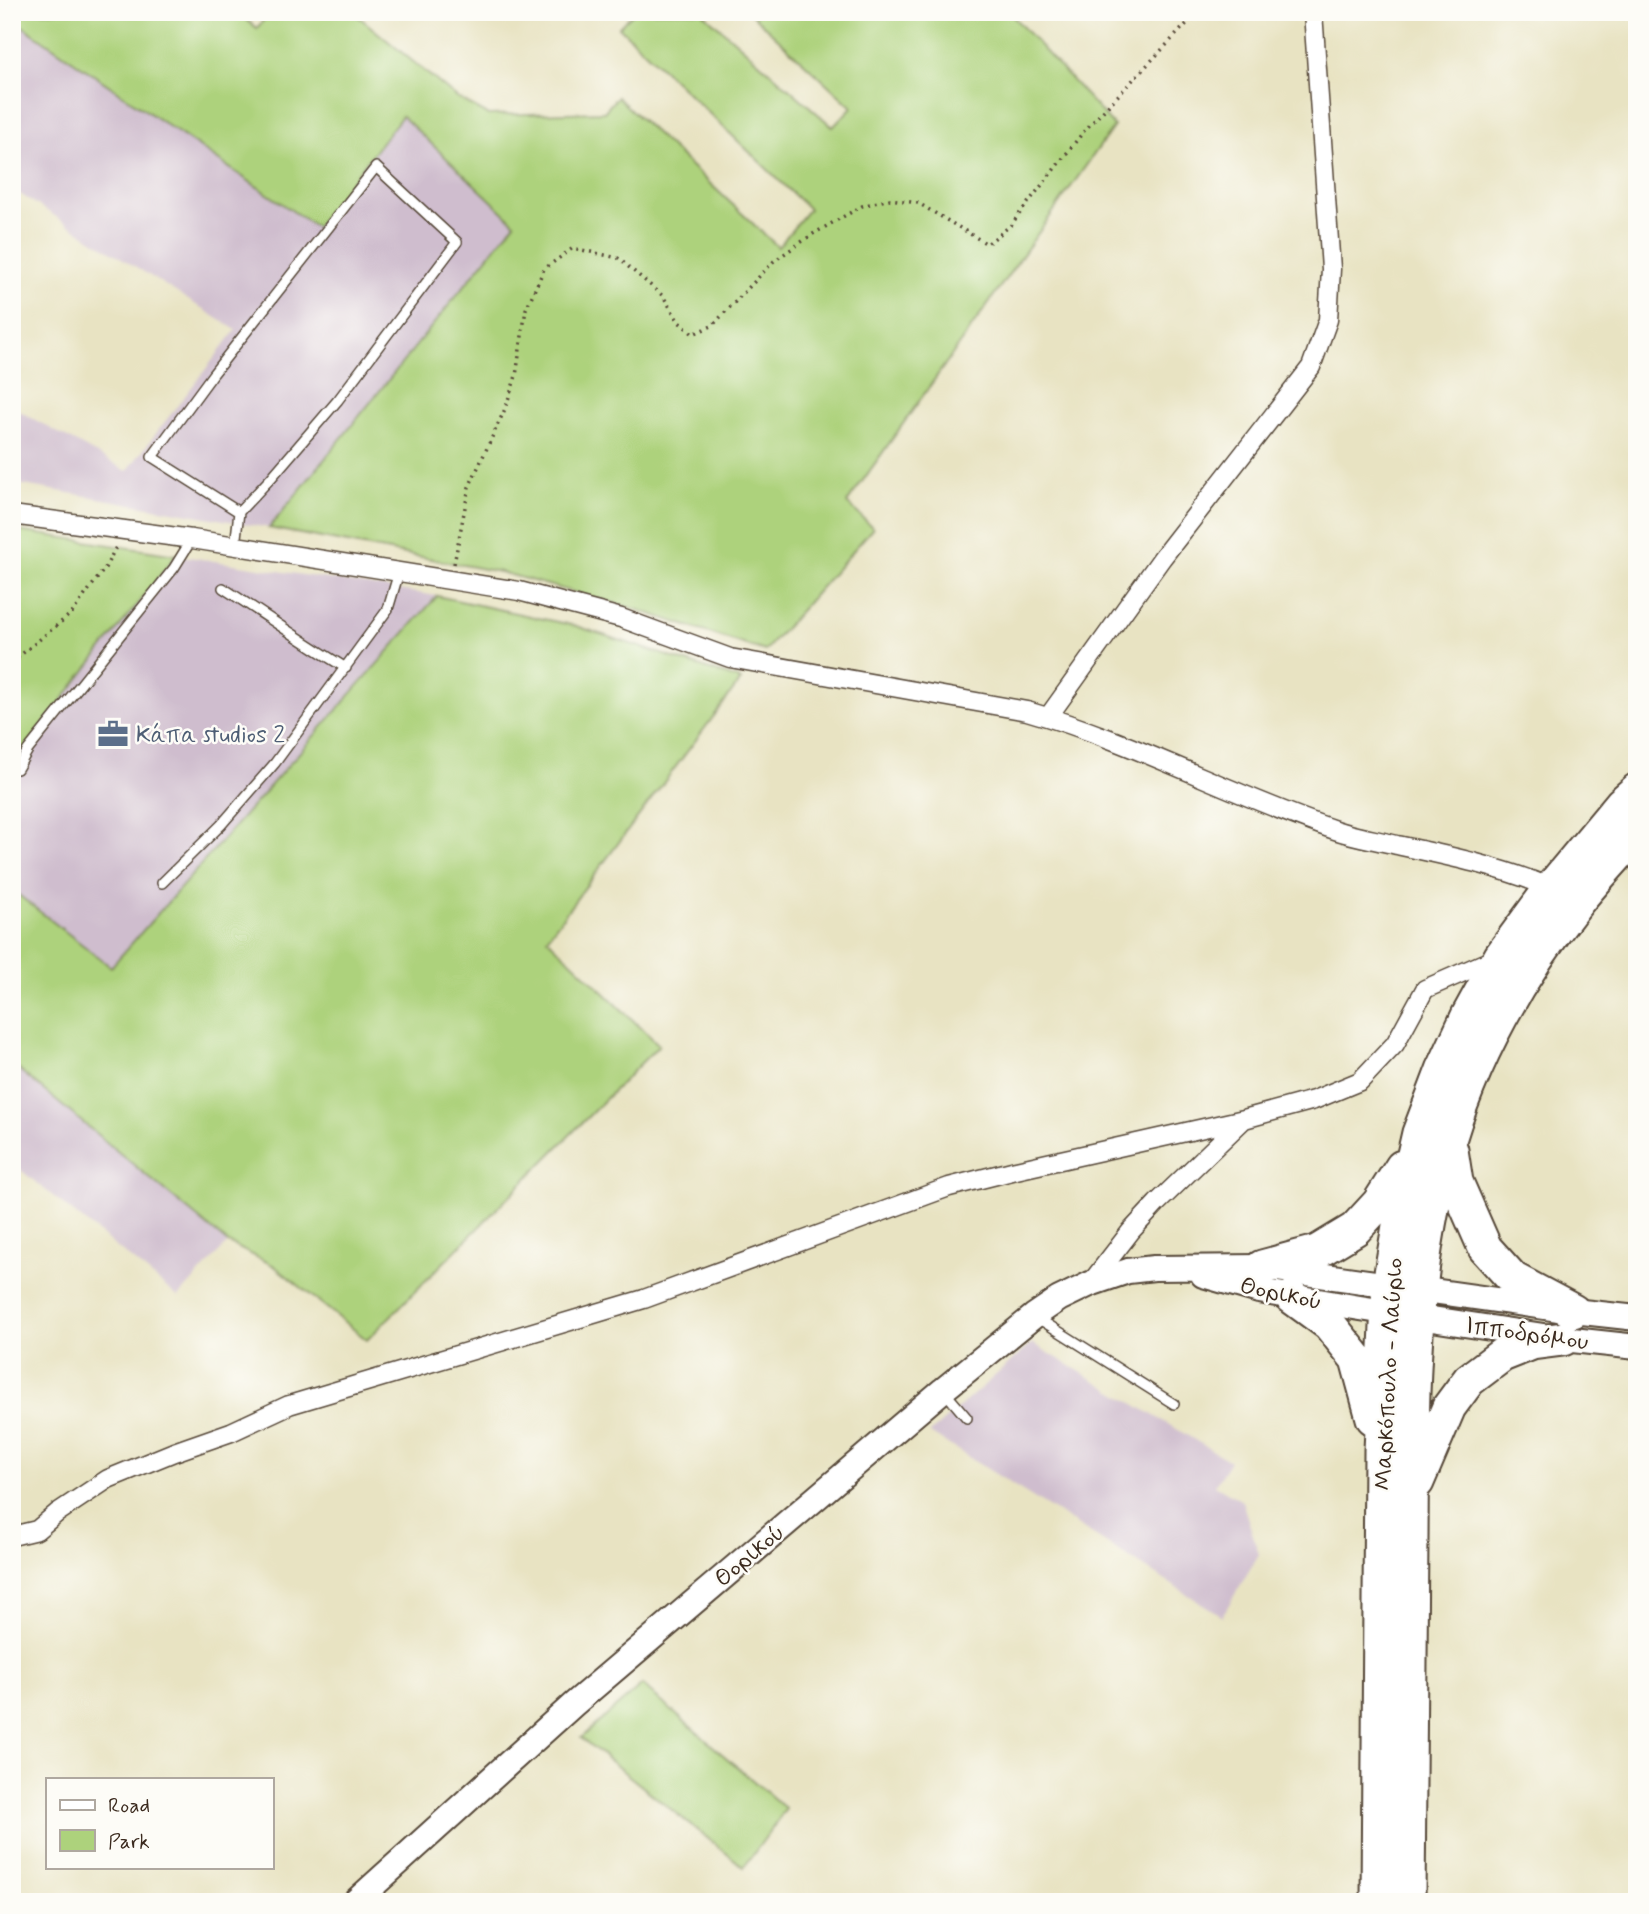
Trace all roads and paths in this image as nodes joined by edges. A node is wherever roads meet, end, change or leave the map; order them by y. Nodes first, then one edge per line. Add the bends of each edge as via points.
1 (1198, 12) edge
2 (1312, 12) edge
3 (239, 512) junction
4 (12, 515) edge
5 (124, 531) junction
6 (192, 539) junction
7 (235, 546) junction
8 (399, 572) junction
9 (451, 581) junction
10 (223, 588) dead end
11 (12, 662) edge
12 (346, 668) junction
13 (1048, 717) junction
14 (18, 769) dead end
15 (1637, 790) edge
16 (1637, 833) edge
17 (162, 883) dead end
18 (1551, 888) junction
19 (1501, 956) junction
20 (1244, 1119) junction
21 (1434, 1137) junction
22 (1176, 1267) junction
23 (1262, 1267) junction
24 (1090, 1284) junction
25 (1293, 1297) junction
26 (1403, 1301) junction
27 (1034, 1316) junction
28 (1637, 1318) edge
29 (1568, 1325) junction
30 (1637, 1347) edge
31 (943, 1390) junction
32 (1174, 1404) dead end
33 (967, 1418) dead end
34 (1381, 1450) junction
35 (1411, 1497) junction
36 (12, 1536) edge
37 (355, 1902) edge
38 (1378, 1902) edge
39 (1408, 1902) edge

1 - 9 path via 1084,131 1010,226 986,244 918,203 890,199 862,206 774,261 712,326 693,334 679,322 663,296 618,258 573,248 544,269 526,309 516,376 505,409 469,487
2 - 13 street via 1331,270 1328,320 1311,367 1162,558
3 - 3 lane via 152,457 376,167 457,242 338,400
3 - 7 lane
4 - 5 street
5 - 6 street
5 - 11 path via 105,568 72,613
6 - 7 street
6 - 14 lane
7 - 8 street
8 - 9 street
8 - 12 lane via 388,609
9 - 13 street via 519,592 621,618 730,657
10 - 12 lane
12 - 17 lane via 275,762 221,825
13 - 18 street via 1337,831 1519,874
15 - 18 highway, Μαρκόπουλο - Λαύριο
16 - 21 highway, Μαρκόπουλο - Λαύριο via 1577,901 1532,966
18 - 19 highway, Μαρκόπουλο - Λαύριο
19 - 20 street via 1425,989 1395,1044 1360,1081 1314,1100
19 - 21 highway, Μαρκόπουλο - Λαύριο via 1443,1070
20 - 24 street via 1157,1203
20 - 36 street via 949,1187 644,1299 289,1405 108,1479 37,1530
21 - 23 highway via 1355,1229 1317,1252
21 - 26 highway, Μαρκόπουλο - Λαύριο via 1403,1202
21 - 29 highway via 1485,1248 1513,1279
22 - 23 main road, Θορικού
22 - 24 main road, Θορικού via 1128,1271
22 - 25 main road, Θορικού
23 - 26 main road, Θορικού
24 - 27 main road, Θορικού
25 - 26 main road, Θορικού
25 - 34 highway via 1329,1324 1357,1359
26 - 29 main road, Ιπποδρόμου
26 - 34 highway, Μαρκόπουλο - Λαύριο
26 - 35 highway, Μαρκόπουλο - Λαύριο
27 - 31 main road, Θορικού
27 - 32 lane
28 - 29 main road, Ιπποδρόμου
29 - 30 main road, Ιπποδρόμου
29 - 35 highway via 1502,1355 1469,1380 1449,1407
31 - 33 lane
31 - 37 main road, Θορικού via 573,1704
34 - 38 highway, Μαρκόπουλο - Λαύριο
35 - 39 highway, Μαρκόπουλο - Λαύριο

